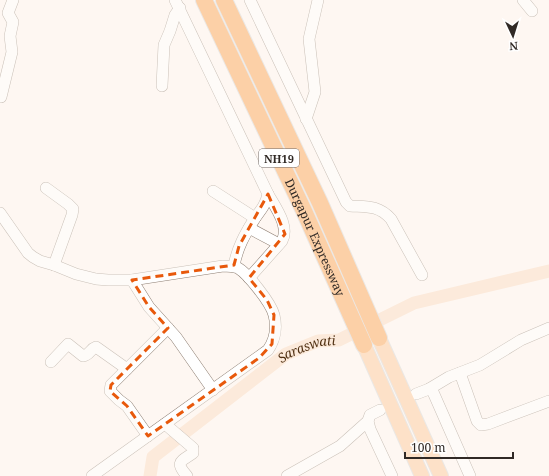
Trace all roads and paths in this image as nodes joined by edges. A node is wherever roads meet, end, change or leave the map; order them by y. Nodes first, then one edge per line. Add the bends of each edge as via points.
1 (12, 0) edge
2 (204, 0) edge
3 (224, 0) edge
4 (250, 0) edge
5 (318, 0) edge
6 (524, 0) edge
7 (178, 4) edge
8 (532, 11) dead end
9 (162, 86) dead end
10 (1, 97) edge
11 (306, 118) junction
12 (46, 188) dead end
13 (213, 191) dead end
14 (268, 194) junction
15 (0, 212) edge
16 (255, 218) junction
17 (249, 228) junction
18 (279, 244) junction
19 (54, 264) junction
20 (234, 266) junction
21 (422, 275) dead end
22 (249, 278) junction
23 (132, 280) junction
24 (168, 328) junction
25 (549, 328) edge
26 (379, 338) joint
27 (364, 345) joint
28 (51, 362) dead end
29 (127, 369) junction
30 (460, 373) junction
31 (429, 389) junction
32 (213, 390) junction
33 (416, 394) dead end
34 (549, 401) edge
35 (380, 410) dead end
36 (368, 421) junction
37 (166, 426) junction
38 (148, 436) junction
39 (92, 476) edge
40 (187, 476) edge
41 (287, 476) edge
42 (392, 476) edge
43 (422, 476) edge
44 (441, 476) edge
45 (470, 476) edge

1 - 10 street via 8,12 13,22 10,36 12,52
2 - 27 highway, Durgapur Expressway / NH19
3 - 26 highway, Durgapur Expressway / NH19 via 320,203
4 - 11 street
5 - 11 street via 309,39 315,92
6 - 8 street
7 - 9 street via 164,45
7 - 14 street
11 - 21 street via 346,202 350,206 375,208 386,213
12 - 19 street via 73,209
13 - 16 street
14 - 16 street
14 - 18 street via 284,225 284,237
15 - 19 street via 28,253 40,261
16 - 17 street
17 - 18 street
17 - 20 street via 237,250
18 - 22 street
19 - 23 street via 76,274 96,279
20 - 22 street
20 - 23 street
22 - 32 street via 272,309 275,321 274,338 263,354
23 - 24 street via 149,307
24 - 29 street
24 - 32 street
25 - 30 street
26 - 44 main road, Durgapur Expressway / NH19
27 - 43 main road, Durgapur Expressway / NH19
28 - 29 street via 68,344 83,356 96,347
29 - 38 street via 111,385 110,391 128,406
30 - 31 street
30 - 34 street via 477,421 481,425
31 - 33 street
31 - 45 street via 433,392
32 - 37 street
35 - 36 street via 370,415
36 - 41 street via 340,446
36 - 42 street
37 - 38 street
37 - 40 street via 194,450 179,464
38 - 39 street

